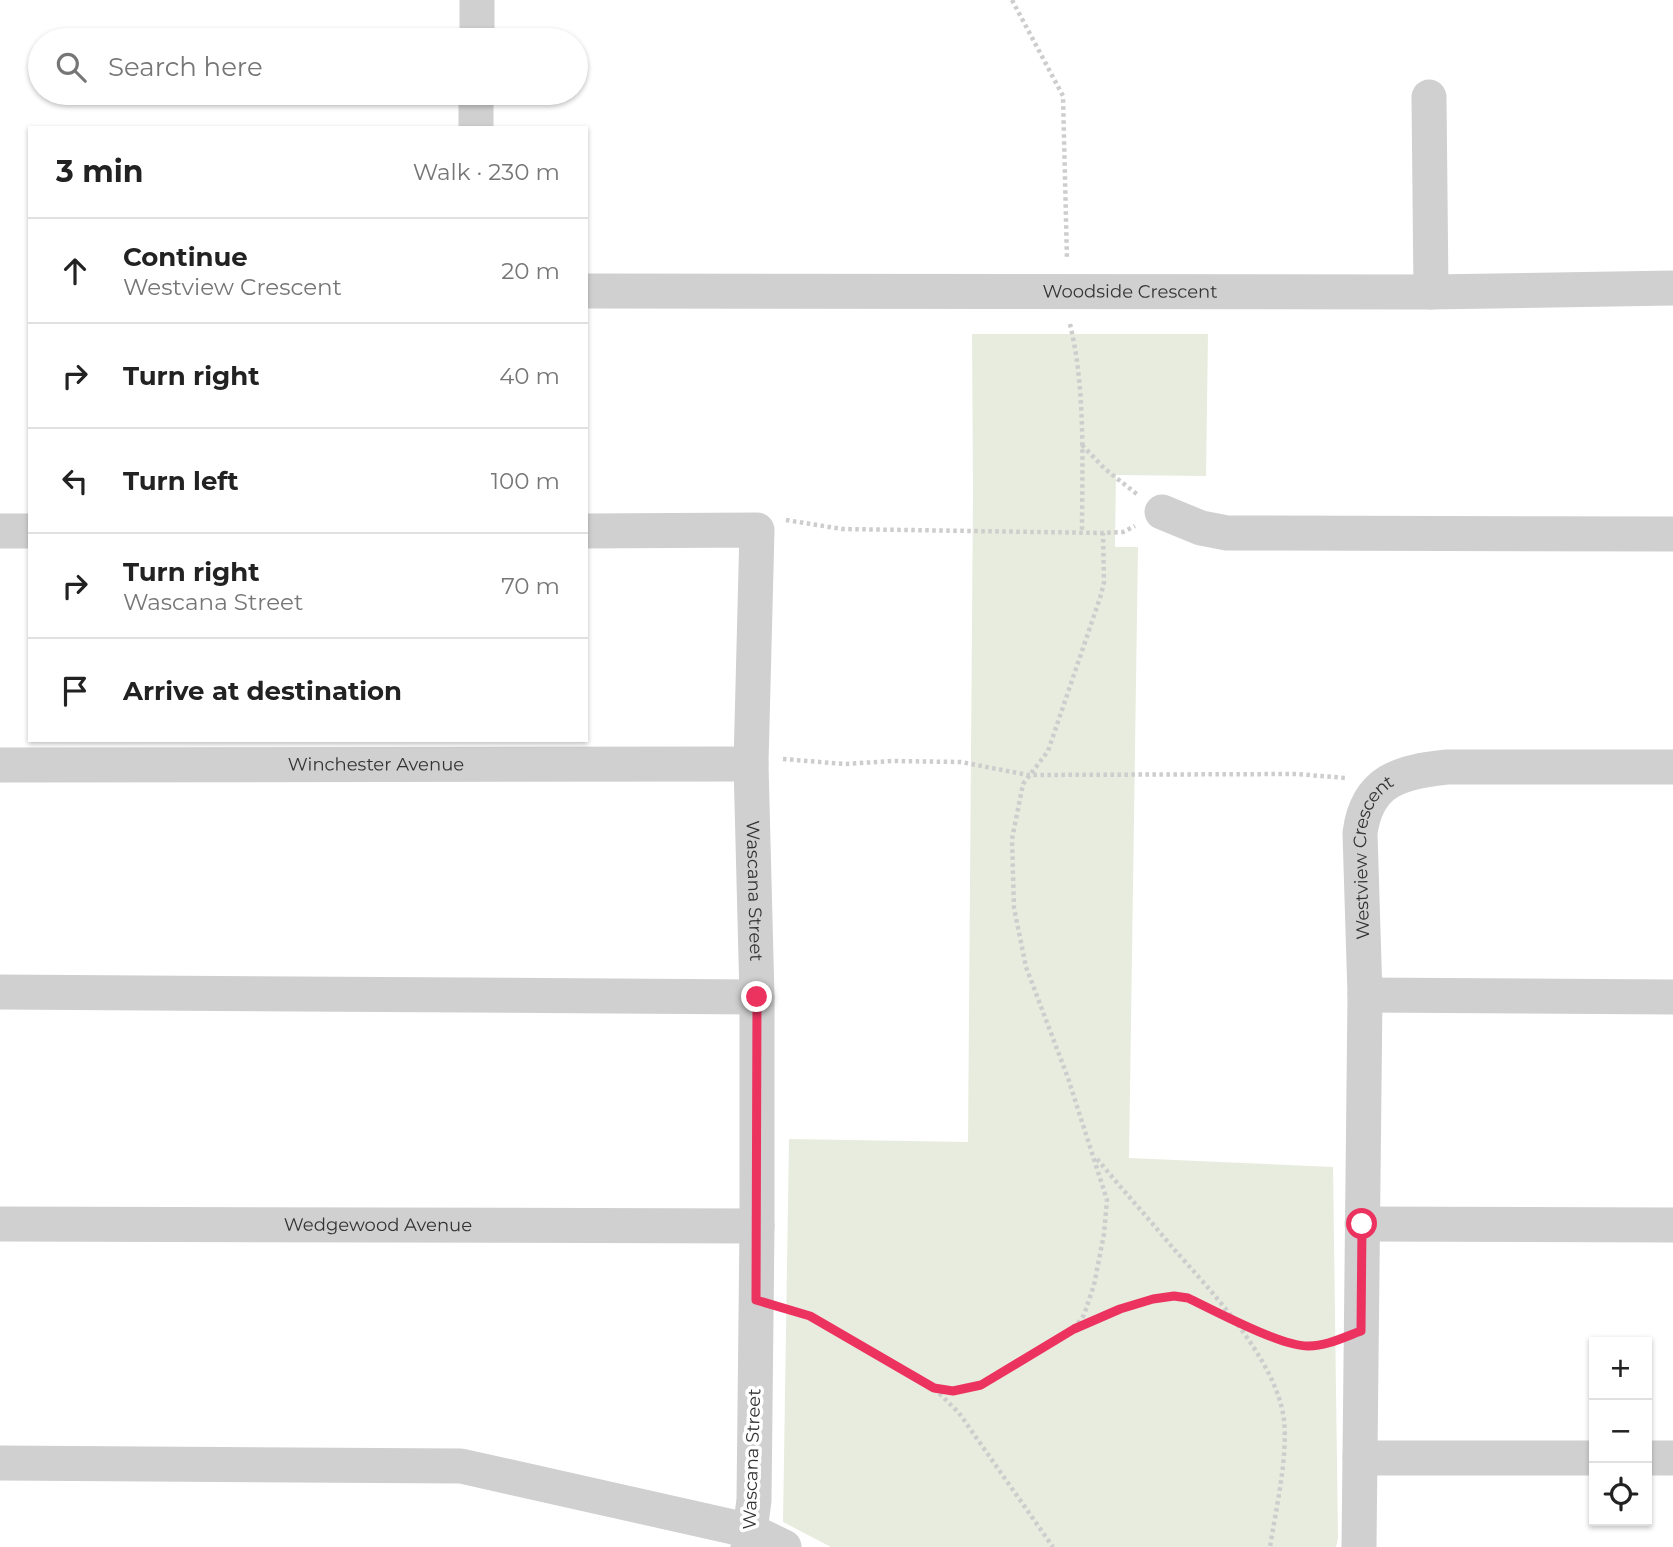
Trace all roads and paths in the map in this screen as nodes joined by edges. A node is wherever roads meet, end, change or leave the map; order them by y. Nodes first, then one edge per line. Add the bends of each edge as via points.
1 (477, 0) edge
2 (1012, 0) edge
3 (477, 28) edge
4 (1429, 97) dead end
5 (477, 105) edge
6 (476, 126) edge
7 (1673, 288) edge
8 (588, 291) edge
9 (1068, 291) junction
10 (1431, 292) junction
11 (1081, 444) junction
12 (1162, 512) joint
13 (0, 531) edge
14 (28, 531) edge
15 (588, 531) edge
16 (1082, 533) dead end
17 (1103, 533) dead end
18 (1673, 534) edge
19 (751, 764) junction
20 (0, 765) edge
21 (1673, 766) edge
22 (1028, 775) junction
23 (1389, 781) junction
24 (0, 992) edge
25 (1365, 995) junction
26 (757, 997) junction
27 (1673, 997) edge
28 (1094, 1156) junction
29 (0, 1224) edge
30 (1362, 1224) junction
31 (1673, 1225) edge
32 (757, 1226) junction
33 (756, 1300) junction
34 (1230, 1317) junction
35 (1074, 1329) junction
36 (1361, 1331) junction
37 (934, 1388) junction
38 (1360, 1458) junction
39 (1589, 1458) edge
40 (1652, 1458) edge
41 (1673, 1458) edge
42 (0, 1463) edge
43 (749, 1539) edge
44 (784, 1547) edge
45 (1053, 1547) edge
46 (1270, 1547) edge
47 (1359, 1547) edge

1 - 3 street
2 - 9 path via 1063,96
4 - 10 street
5 - 6 street
7 - 10 street, Woodside Crescent
8 - 9 street, Woodside Crescent
9 - 10 street, Woodside Crescent
9 - 11 path
11 - 12 path via 1105,469
11 - 16 path
12 - 18 street via 1227,533
13 - 14 street
15 - 19 street, Wascana Street via 757,530
17 - 22 path via 1100,598 1048,751
19 - 20 street, Winchester Avenue
19 - 22 path via 787,758 844,764 943,761
19 - 26 street, Wascana Street
21 - 23 street, Westview Crescent via 1447,766 1402,774
22 - 23 path via 1296,774
22 - 28 path via 1012,839 1018,937
23 - 25 street, Westview Crescent via 1372,796 1360,833
24 - 26 street
25 - 27 street
25 - 30 street, Westview Crescent
26 - 32 street, Wascana Street
28 - 34 path
28 - 35 path via 1107,1200 1107,1219 1088,1305
29 - 32 street, Wedgewood Avenue
30 - 31 street
30 - 36 street, Westview Crescent
32 - 33 street, Wascana Street
33 - 37 path via 810,1316
33 - 43 street, Wascana Street via 754,1500
34 - 35 path via 1174,1296 1120,1309
34 - 36 path via 1299,1346 1320,1345
34 - 46 path via 1263,1361 1284,1420
35 - 37 path via 981,1385 953,1391
36 - 38 street, Westview Crescent
37 - 45 path via 959,1413
38 - 39 street
38 - 47 street, Westview Crescent
40 - 41 street
42 - 43 street via 461,1466
43 - 44 street

